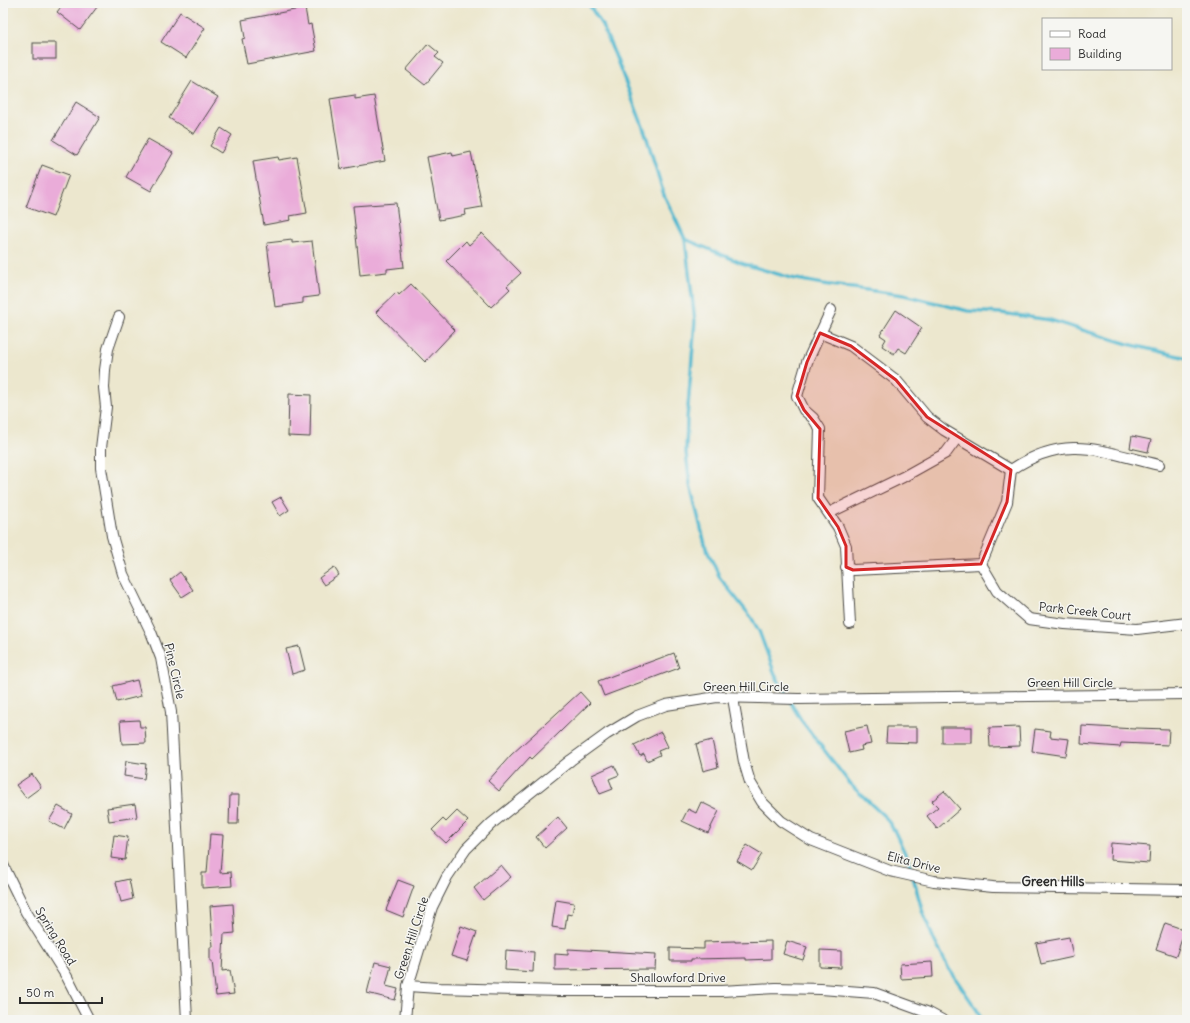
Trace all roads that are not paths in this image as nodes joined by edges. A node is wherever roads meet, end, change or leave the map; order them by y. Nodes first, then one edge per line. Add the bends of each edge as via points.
1 (831, 310) dead end
2 (119, 316) dead end
3 (820, 333) junction
4 (957, 438) junction
5 (1159, 466) dead end
6 (1011, 470) junction
7 (829, 513) junction
8 (981, 564) junction
9 (846, 567) junction
10 (1187, 622) edge
11 (850, 624) dead end
12 (1187, 694) edge
13 (733, 698) junction
14 (3, 865) edge
15 (1187, 890) edge
16 (408, 986) junction
17 (89, 1020) edge
18 (187, 1020) edge
19 (405, 1020) edge
20 (942, 1020) edge

1 - 3 street
2 - 18 street, Pine Circle via 108,349 105,370 106,407 101,468 112,536 123,574 161,658 171,712
3 - 4 street via 851,346 896,380 927,417
3 - 7 street via 806,362 797,396 804,410 820,429 818,498
4 - 6 street
4 - 7 street via 946,454
5 - 6 street via 1083,448 1061,448 1045,452
6 - 8 street via 1007,502
7 - 9 street via 846,546
8 - 9 street via 853,570
8 - 10 street, Park Creek Court via 997,591 1029,619 1137,630
9 - 11 street
12 - 13 street, Green Hill Circle
13 - 15 street, Elita Drive via 750,782 762,802 781,821 811,840 890,871 934,881 993,888
13 - 16 street, Green Hill Circle via 717,697 666,704 637,716 577,756 491,824 466,849 447,877 432,907
14 - 17 street, Spring Road via 26,912 67,977
16 - 19 street, Green Hill Circle
16 - 20 street, Shallowford Drive via 561,991 821,989 874,993

